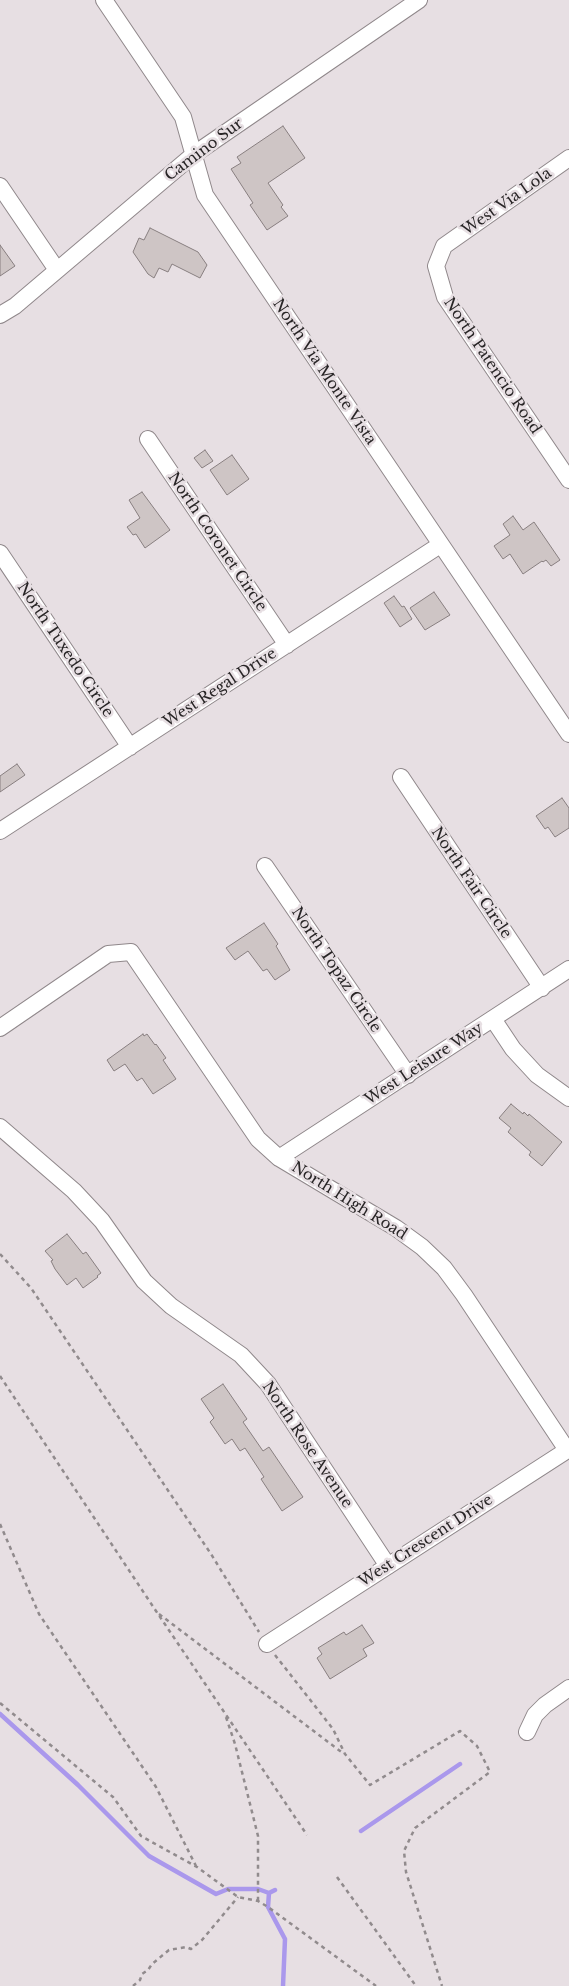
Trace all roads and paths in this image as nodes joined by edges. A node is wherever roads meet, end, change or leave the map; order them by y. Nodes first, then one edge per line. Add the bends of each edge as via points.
1 (104, 0) edge
2 (419, 0) edge
3 (193, 155) junction
4 (569, 158) edge
5 (0, 186) edge
6 (444, 246) joint
7 (57, 270) junction
8 (0, 315) edge
9 (148, 439) dead end
10 (569, 480) edge
11 (440, 545) junction
12 (0, 553) edge
13 (287, 645) junction
14 (569, 734) edge
15 (130, 747) junction
16 (401, 777) dead end
17 (0, 831) edge
18 (265, 866) dead end
19 (569, 969) edge
20 (542, 988) junction
21 (493, 1019) junction
22 (0, 1028) edge
23 (408, 1075) junction
24 (569, 1098) edge
25 (0, 1127) edge
26 (279, 1158) junction
27 (0, 1254) edge
28 (0, 1376) edge
29 (568, 1450) edge
30 (0, 1524) edge
31 (388, 1566) junction
32 (156, 1611) junction
33 (266, 1644) junction
34 (569, 1688) edge
35 (0, 1703) edge
36 (224, 1713) junction
37 (527, 1732) dead end
38 (345, 1754) junction
39 (307, 1834) dead end
40 (196, 1867) junction
41 (337, 1877) dead end
42 (238, 1897) junction
43 (258, 1901) junction
44 (133, 1986) edge
45 (376, 1986) edge
46 (416, 1986) edge
47 (442, 1986) edge

1 - 3 street, North Via Monte Vista via 183,117
2 - 3 street, Camino Sur
3 - 7 street, Camino Sur
3 - 11 street, North Via Monte Vista via 205,195
4 - 6 street, West Via Lola
5 - 7 street
6 - 10 street, North Patencio Road via 436,266 445,298
7 - 8 street, Camino Sur
9 - 13 street, North Coronet Circle
11 - 13 street, West Regal Drive
11 - 14 street, North Via Monte Vista
12 - 15 street, North Tuxedo Circle
13 - 15 street, West Regal Drive
15 - 17 street, West Regal Drive
16 - 20 street, North Fair Circle
18 - 23 street, North Topaz Circle
19 - 20 street, West Leisure Way
20 - 21 street, West Leisure Way
21 - 23 street, West Leisure Way
21 - 24 street via 513,1049 537,1075
22 - 26 street, North High Road via 108,954 130,952 258,1139
23 - 26 street, West Leisure Way
25 - 31 street, North Rose Avenue via 74,1191 102,1221 144,1281 171,1306 241,1355 268,1384
26 - 29 street, North High Road via 396,1228 444,1268
27 - 33 path via 31,1288 211,1554
28 - 32 path
29 - 31 street, West Crescent Drive
30 - 40 path via 39,1614 156,1787
31 - 33 street, West Crescent Drive
32 - 36 path
32 - 38 path
33 - 38 path via 332,1729
34 - 37 street via 545,1704
35 - 40 path via 113,1797 141,1836
36 - 39 path
36 - 43 path via 258,1836
38 - 47 path via 370,1785 460,1731 478,1746 490,1772 415,1828 404,1851 406,1872
40 - 42 path
41 - 46 path
42 - 43 path
42 - 44 path via 202,1940 191,1949 169,1950 160,1956
43 - 45 path

